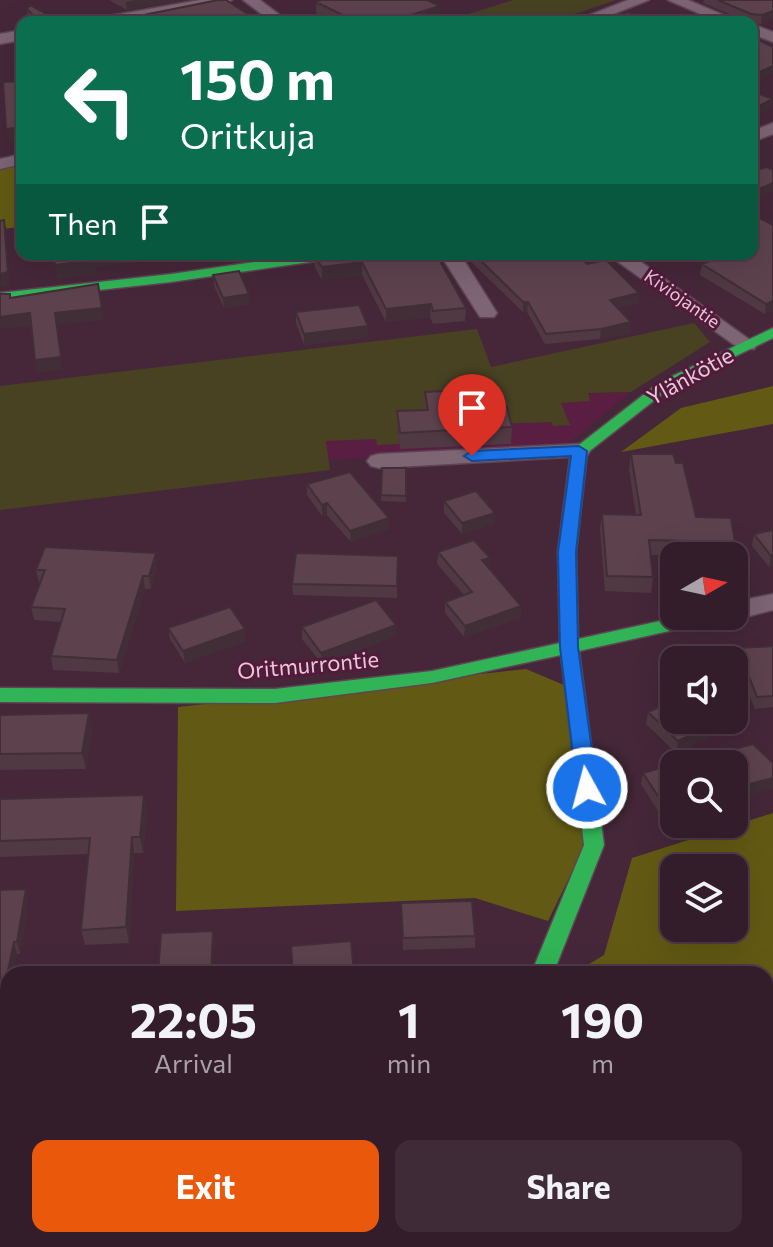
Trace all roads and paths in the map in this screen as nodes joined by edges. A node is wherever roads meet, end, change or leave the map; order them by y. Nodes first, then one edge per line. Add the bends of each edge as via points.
1 (225, 0) edge
2 (250, 0) edge
3 (642, 0) edge
4 (675, 0) edge
5 (133, 16) edge
6 (273, 16) edge
7 (596, 16) edge
8 (717, 16) edge
9 (261, 260) edge
10 (454, 260) edge
11 (626, 260) edge
12 (0, 297) edge
13 (487, 313) dead end
14 (773, 332) edge
15 (747, 345) junction
16 (579, 451) junction
17 (379, 461) dead end
18 (773, 602) edge
19 (748, 608) edge
20 (660, 627) edge
21 (569, 647) junction
22 (0, 695) edge
23 (545, 966) edge

1 - 5 street
2 - 6 street
3 - 7 street
4 - 8 street
9 - 12 street
10 - 13 street
11 - 15 street, Kiviojantie
14 - 15 street, Ylänkötie
15 - 16 street, Ylänkötie via 665,385
16 - 17 street
16 - 21 street via 567,552
18 - 19 street
20 - 21 street, Oritmurrontie
21 - 22 street, Oritmurrontie via 432,677 275,696
21 - 23 street via 594,845

